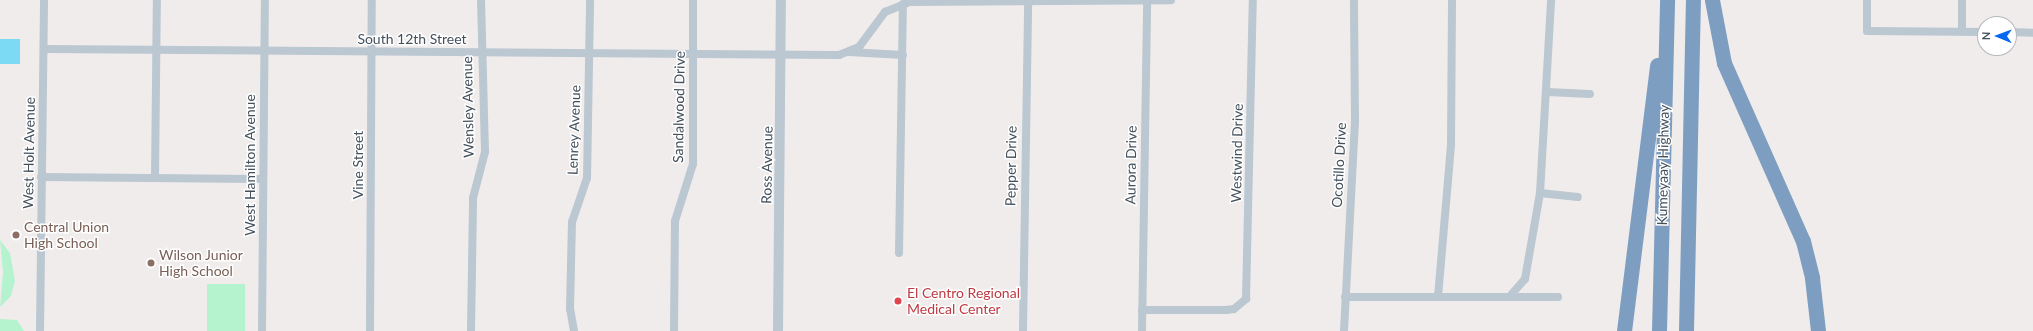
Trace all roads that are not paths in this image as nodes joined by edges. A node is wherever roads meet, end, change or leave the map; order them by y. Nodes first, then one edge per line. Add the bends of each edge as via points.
1 (44, 0) edge
2 (157, 0) edge
3 (265, 0) edge
4 (372, 0) edge
5 (481, 0) edge
6 (590, 0) edge
7 (693, 0) edge
8 (781, 0) edge
9 (1171, 0) edge
10 (1253, 0) edge
11 (1354, 0) edge
12 (1452, 0) edge
13 (1551, 0) edge
14 (1693, 0) edge
15 (1712, 0) edge
16 (1867, 0) edge
17 (1962, 0) edge
18 (1028, 1) edge
19 (1147, 1) edge
20 (903, 4) junction
21 (1666, 6) edge
22 (1962, 31) junction
23 (1977, 32) edge
24 (2017, 32) edge
25 (2033, 33) edge
26 (44, 49) junction
27 (157, 50) junction
28 (264, 51) junction
29 (371, 52) junction
30 (480, 52) junction
31 (849, 52) junction
32 (590, 53) junction
33 (693, 54) junction
34 (780, 54) junction
35 (903, 55) junction
36 (1547, 92) junction
37 (1590, 94) dead end
38 (41, 177) junction
39 (155, 178) junction
40 (263, 179) junction
41 (1540, 193) junction
42 (1578, 197) dead end
43 (899, 253) dead end
44 (1511, 295) junction
45 (1345, 296) junction
46 (1438, 296) junction
47 (1558, 297) dead end
48 (1142, 310) junction
49 (40, 331) edge
50 (262, 331) edge
51 (370, 331) edge
52 (471, 331) edge
53 (574, 331) edge
54 (674, 331) edge
55 (778, 331) edge
56 (1023, 331) edge
57 (1142, 331) edge
58 (1344, 331) edge
59 (1624, 331) edge
60 (1659, 331) edge
61 (1686, 331) edge
62 (1818, 331) edge

1 - 26 street, West Holt Avenue
2 - 27 street
3 - 28 street, West Hamilton Avenue
4 - 29 street, Vine Street
5 - 30 street, Wensley Avenue
6 - 32 street, Lenrey Avenue
7 - 33 street, Sandalwood Drive
8 - 34 street, Ross Avenue
9 - 19 street
10 - 48 street, Westwind Drive via 1248,290 1242,305 1226,310
11 - 45 street, Ocotillo Drive via 1355,121
12 - 46 street via 1451,145
13 - 36 street
14 - 61 highway, Kumeyaay Highway
15 - 62 highway via 1724,63 1803,241
16 - 22 street via 1867,30
17 - 22 street
18 - 19 street
18 - 20 street
18 - 56 street, Pepper Drive
19 - 48 street, Aurora Drive
20 - 31 street via 886,12 859,47
20 - 35 street
21 - 59 highway via 1658,51
21 - 60 highway, Kumeyaay Highway
22 - 23 street
24 - 25 street
26 - 27 street, South 12th Street
26 - 38 street, West Holt Avenue
27 - 28 street, South 12th Street
27 - 39 street
28 - 29 street, South 12th Street
28 - 40 street, West Hamilton Avenue
29 - 30 street, South 12th Street
29 - 51 street, Vine Street
30 - 32 street, South 12th Street
30 - 52 street, Wensley Avenue via 485,152 473,198
31 - 34 street, South 12th Street
31 - 35 street, South 12th Street
32 - 33 street, South 12th Street
32 - 53 street, Lenrey Avenue via 587,178 572,222 570,309
33 - 34 street, South 12th Street
33 - 54 street, Sandalwood Drive via 693,164 675,221
34 - 55 street, Ross Avenue
35 - 43 street
36 - 37 street
36 - 41 street
38 - 39 street
38 - 49 street, West Holt Avenue
39 - 40 street
40 - 50 street, West Hamilton Avenue
41 - 42 street
41 - 44 street via 1525,279
44 - 46 street
44 - 47 street
45 - 46 street
45 - 58 street, Ocotillo Drive
48 - 57 street, Aurora Drive

